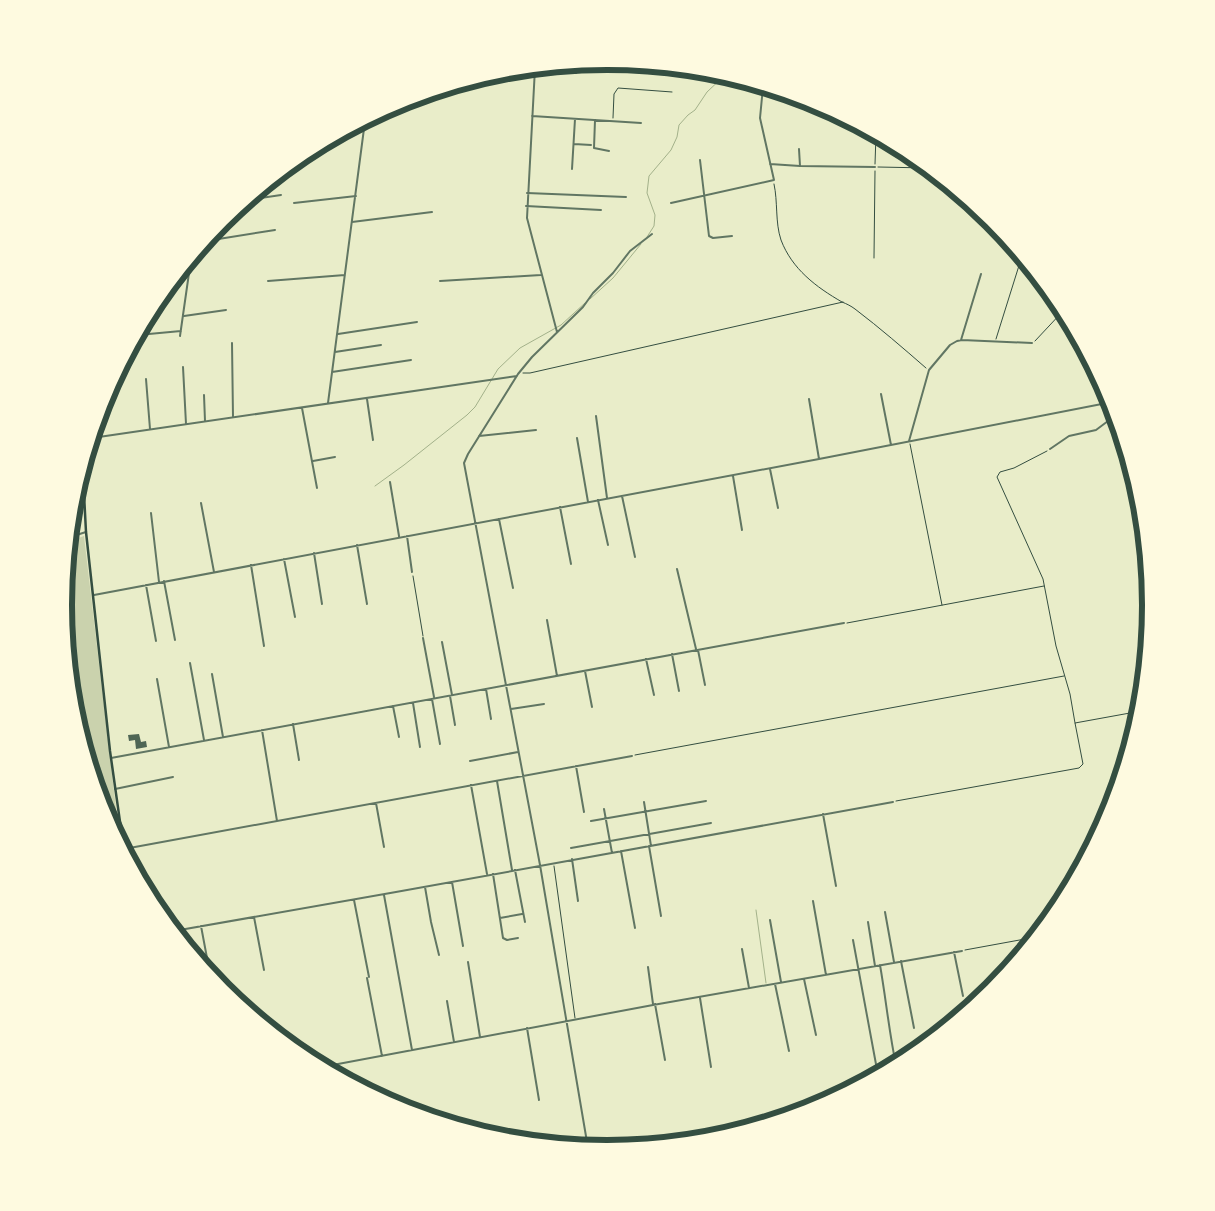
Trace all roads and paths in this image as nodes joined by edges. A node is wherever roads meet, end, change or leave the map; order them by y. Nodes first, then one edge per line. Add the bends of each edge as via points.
1 (535, 75) edge
2 (672, 92) dead end
3 (762, 93) edge
4 (532, 116) junction
5 (575, 119) junction
6 (595, 120) junction
7 (613, 121) junction
8 (641, 123) dead end
9 (364, 129) edge
10 (876, 142) edge
11 (574, 144) junction
12 (591, 145) dead end
13 (799, 148) dead end
14 (608, 150) dead end
15 (700, 160) dead end
16 (770, 164) junction
17 (800, 166) junction
18 (875, 167) junction
19 (915, 168) edge
20 (572, 169) dead end
21 (774, 180) junction
22 (527, 193) junction
23 (281, 195) dead end
24 (356, 196) junction
25 (704, 196) junction
26 (626, 197) dead end
27 (260, 198) edge
28 (294, 203) dead end
29 (671, 203) dead end
30 (526, 206) junction
31 (601, 210) dead end
32 (432, 212) dead end
33 (352, 222) junction
34 (276, 230) dead end
35 (652, 234) dead end
36 (732, 236) dead end
37 (217, 239) edge
38 (874, 258) dead end
39 (1020, 264) edge
40 (188, 274) edge
41 (345, 274) junction
42 (981, 274) dead end
43 (541, 275) junction
44 (440, 280) dead end
45 (268, 281) dead end
46 (843, 302) junction
47 (226, 310) dead end
48 (183, 316) junction
49 (1058, 316) edge
50 (417, 322) dead end
51 (181, 331) junction
52 (558, 332) junction
53 (146, 334) edge
54 (337, 334) junction
55 (180, 336) dead end
56 (961, 340) junction
57 (996, 341) junction
58 (232, 343) dead end
59 (1032, 343) joint
60 (381, 346) dead end
61 (335, 352) junction
62 (411, 360) dead end
63 (183, 367) dead end
64 (929, 370) junction
65 (521, 371) junction
66 (332, 372) junction
67 (517, 376) junction
68 (146, 379) dead end
69 (881, 394) dead end
70 (204, 395) dead end
71 (366, 399) junction
72 (809, 399) dead end
73 (328, 404) junction
74 (1103, 404) edge
75 (302, 407) junction
76 (596, 416) dead end
77 (233, 417) junction
78 (1110, 420) edge
79 (205, 421) junction
80 (186, 424) junction
81 (150, 430) junction
82 (536, 430) dead end
83 (479, 436) junction
84 (99, 437) edge
85 (577, 438) dead end
86 (373, 440) dead end
87 (909, 442) junction
88 (891, 445) junction
89 (1050, 449) joint
90 (335, 457) dead end
91 (819, 459) junction
92 (313, 461) junction
93 (770, 468) junction
94 (732, 475) junction
95 (390, 482) dead end
96 (317, 488) dead end
97 (84, 492) edge
98 (622, 495) junction
99 (607, 498) junction
100 (598, 500) junction
101 (588, 502) junction
102 (201, 503) dead end
103 (560, 507) junction
104 (778, 508) dead end
105 (151, 513) dead end
106 (499, 518) junction
107 (476, 523) junction
108 (742, 530) dead end
109 (86, 532) junction
110 (77, 535) edge
111 (407, 536) junction
112 (399, 537) junction
113 (608, 545) dead end
114 (357, 546) junction
115 (314, 553) junction
116 (635, 557) dead end
117 (284, 559) junction
118 (571, 564) dead end
119 (251, 565) junction
120 (677, 568) dead end
121 (214, 572) junction
122 (412, 572) joint
123 (164, 581) junction
124 (159, 582) junction
125 (146, 585) junction
126 (1045, 586) junction
127 (513, 588) dead end
128 (94, 595) junction
129 (322, 604) dead end
130 (367, 604) dead end
131 (942, 605) junction
132 (296, 617) dead end
133 (547, 620) dead end
134 (844, 623) joint
135 (423, 638) joint
136 (175, 640) dead end
137 (156, 641) dead end
138 (442, 642) dead end
139 (264, 646) dead end
140 (697, 650) junction
141 (672, 654) junction
142 (646, 659) junction
143 (190, 663) dead end
144 (585, 671) junction
145 (212, 674) dead end
146 (557, 676) junction
147 (1064, 676) junction
148 (157, 679) dead end
149 (705, 685) dead end
150 (506, 686) junction
151 (486, 689) junction
152 (680, 691) dead end
153 (451, 695) junction
154 (654, 695) dead end
155 (433, 698) junction
156 (413, 702) junction
157 (544, 704) dead end
158 (393, 706) junction
159 (592, 707) dead end
160 (511, 710) junction
161 (1132, 713) edge
162 (491, 719) dead end
163 (1075, 723) junction
164 (293, 724) junction
165 (455, 725) dead end
166 (262, 730) junction
167 (223, 737) junction
168 (399, 737) dead end
169 (204, 740) junction
170 (440, 744) dead end
171 (170, 747) junction
172 (420, 747) dead end
173 (518, 752) junction
174 (632, 756) joint
175 (110, 758) junction
176 (299, 760) dead end
177 (470, 761) dead end
178 (576, 766) junction
179 (522, 776) junction
180 (173, 777) dead end
181 (497, 780) junction
182 (471, 785) junction
183 (115, 789) junction
184 (706, 801) dead end
185 (376, 802) junction
186 (644, 802) dead end
187 (892, 802) joint
188 (604, 809) dead end
189 (584, 812) dead end
190 (645, 812) junction
191 (823, 814) junction
192 (606, 819) junction
193 (278, 820) junction
194 (591, 821) dead end
195 (711, 823) dead end
196 (121, 828) edge
197 (649, 834) junction
198 (610, 841) junction
199 (650, 846) junction
200 (384, 847) dead end
201 (130, 848) edge
202 (571, 848) dead end
203 (621, 852) junction
204 (612, 853) junction
205 (572, 859) junction
206 (553, 862) junction
207 (540, 865) junction
208 (514, 870) junction
209 (493, 874) junction
210 (487, 875) junction
211 (452, 882) junction
212 (836, 886) dead end
213 (425, 887) junction
214 (384, 895) junction
215 (354, 900) junction
216 (578, 901) dead end
217 (813, 901) dead end
218 (885, 912) dead end
219 (523, 913) junction
220 (661, 916) dead end
221 (254, 917) junction
222 (500, 918) junction
223 (770, 920) dead end
224 (525, 922) dead end
225 (868, 922) dead end
226 (201, 926) junction
227 (635, 928) dead end
228 (182, 929) edge
229 (518, 938) dead end
230 (1026, 939) edge
231 (853, 940) dead end
232 (463, 946) dead end
233 (742, 949) dead end
234 (962, 951) joint
235 (954, 952) junction
236 (439, 955) dead end
237 (208, 962) edge
238 (468, 962) dead end
239 (901, 962) junction
240 (894, 963) junction
241 (880, 965) junction
242 (876, 966) junction
243 (648, 967) dead end
244 (858, 969) junction
245 (264, 970) dead end
246 (826, 975) junction
247 (804, 979) junction
248 (781, 983) junction
249 (776, 984) junction
250 (750, 988) junction
251 (963, 996) dead end
252 (699, 997) junction
253 (447, 1001) dead end
254 (654, 1005) junction
255 (575, 1019) junction
256 (566, 1021) junction
257 (527, 1028) junction
258 (914, 1028) dead end
259 (816, 1035) dead end
260 (480, 1037) junction
261 (454, 1042) junction
262 (412, 1050) junction
263 (789, 1051) dead end
264 (382, 1056) junction
265 (895, 1057) edge
266 (665, 1060) dead end
267 (333, 1065) edge
268 (712, 1067) dead end
269 (877, 1068) edge
270 (539, 1100) dead end
271 (587, 1140) edge

1 - 4 street
2 - 7 path via 618,88 614,94
3 - 16 street via 759,117
4 - 5 street
4 - 22 street
5 - 6 street
5 - 11 street
6 - 7 street
6 - 14 street via 594,148
7 - 8 street
9 - 24 street
10 - 18 path
11 - 12 street
11 - 20 street
13 - 17 street
15 - 25 street
16 - 17 street
16 - 21 street
17 - 18 street
18 - 19 path
18 - 38 path
21 - 25 street
21 - 46 path via 778,227 788,254 805,276
22 - 26 street
22 - 30 street
23 - 27 street
24 - 28 street
24 - 33 street
25 - 29 street
25 - 36 street via 709,236
30 - 31 street
30 - 43 street
32 - 33 street
33 - 41 street
34 - 37 street
35 - 52 street via 630,251
39 - 57 path
40 - 48 street
41 - 45 street
41 - 54 street
42 - 56 street
43 - 44 street
43 - 52 street
46 - 64 path
46 - 65 path via 530,373
47 - 48 street
48 - 51 street
49 - 59 path
50 - 54 street
51 - 53 street
51 - 55 street
52 - 65 street
54 - 61 street
56 - 57 street
56 - 64 street via 950,345
57 - 59 street
58 - 77 street
60 - 61 street
61 - 66 street
62 - 66 street
63 - 80 street
64 - 87 street
65 - 67 street
66 - 73 street
67 - 71 street
67 - 83 street
68 - 81 street
69 - 88 street
70 - 79 street
71 - 73 street
71 - 86 street
72 - 91 street
73 - 75 street
74 - 87 street
75 - 77 street
75 - 92 street via 310,459
76 - 99 street
77 - 79 street
78 - 89 street via 1098,429 1069,436
79 - 80 street
80 - 81 street
81 - 84 street
82 - 83 street
83 - 107 street via 464,463
85 - 101 street
87 - 88 street
87 - 131 path
88 - 91 street
89 - 126 path via 997,476
90 - 92 street
91 - 93 street
92 - 96 street
93 - 94 street
93 - 104 street
94 - 98 street
94 - 108 street
95 - 112 street
97 - 109 main road
98 - 99 street
98 - 116 street
99 - 100 street
100 - 101 street
100 - 113 street
101 - 103 street
102 - 121 street
103 - 106 street
103 - 118 street
105 - 124 street
106 - 107 street
106 - 127 street
107 - 111 street
107 - 150 street
109 - 110 street
109 - 128 main road
111 - 112 street
111 - 122 street
112 - 114 street
114 - 115 street
114 - 130 street
115 - 117 street
115 - 129 street
117 - 119 street
117 - 132 street
119 - 121 street
119 - 139 street
120 - 140 street
121 - 123 street
122 - 135 path
123 - 124 street
123 - 136 street
124 - 125 street
125 - 128 street
125 - 137 street
126 - 131 path
126 - 147 path
128 - 175 main road
131 - 134 path
133 - 146 street
134 - 140 street
135 - 155 street
138 - 153 street
140 - 141 street
140 - 149 street
141 - 142 street
141 - 152 street
142 - 144 street
142 - 154 street
143 - 169 street
144 - 146 street
144 - 159 street
145 - 167 street
146 - 150 street
147 - 163 path
147 - 174 path
148 - 171 street
150 - 151 street
150 - 160 street
151 - 153 street
151 - 162 street
153 - 155 street
153 - 165 street
155 - 156 street
155 - 170 street
156 - 158 street
156 - 172 street
157 - 160 street
158 - 164 street
158 - 168 street
160 - 173 street
161 - 163 path
163 - 187 path via 1083,764 1079,769
164 - 166 street
164 - 176 street
166 - 167 street
166 - 193 street
167 - 169 street
169 - 171 street
171 - 175 street
173 - 177 street
173 - 179 street
174 - 178 street
175 - 183 main road
178 - 179 street
178 - 189 street
179 - 181 street
179 - 207 street
180 - 183 street
181 - 182 street
181 - 208 street
182 - 185 street
182 - 210 street
183 - 196 main road
184 - 190 street
185 - 193 street
185 - 200 street
186 - 190 street
187 - 191 street
188 - 192 street
190 - 192 street
190 - 197 street
191 - 199 street
191 - 212 street
192 - 194 street
192 - 198 street
193 - 201 street
195 - 197 street
197 - 198 street
197 - 199 street
198 - 202 street
198 - 204 street
199 - 203 street
199 - 220 street
203 - 204 street
203 - 227 street
204 - 205 street
205 - 206 street
205 - 216 street
206 - 207 street
206 - 255 path
207 - 208 street
207 - 256 street
208 - 209 street
208 - 219 street
209 - 210 street
209 - 222 street
210 - 211 street
211 - 213 street
211 - 232 street
213 - 214 street
213 - 236 street
214 - 215 street
214 - 262 street
215 - 221 street
215 - 264 street
217 - 246 street
218 - 240 street
219 - 222 street
219 - 224 street
221 - 226 street
221 - 245 street
222 - 229 street via 504,938
223 - 248 street
225 - 242 street
226 - 228 street
226 - 237 street
230 - 234 path
231 - 244 street
233 - 250 street
234 - 235 street
235 - 239 street
235 - 251 street
238 - 260 street
239 - 240 street
239 - 258 street
240 - 241 street
241 - 242 street
241 - 265 street
242 - 244 street
243 - 254 street
244 - 246 street
244 - 269 street
246 - 247 street
247 - 248 street
247 - 259 street
248 - 249 street
249 - 250 street
249 - 263 street
250 - 252 street
252 - 254 street
252 - 268 street
253 - 261 street
254 - 255 street
254 - 266 street
255 - 256 street
256 - 257 street
256 - 271 street
257 - 260 street
257 - 270 street
260 - 261 street
261 - 262 street
262 - 264 street
264 - 267 street

